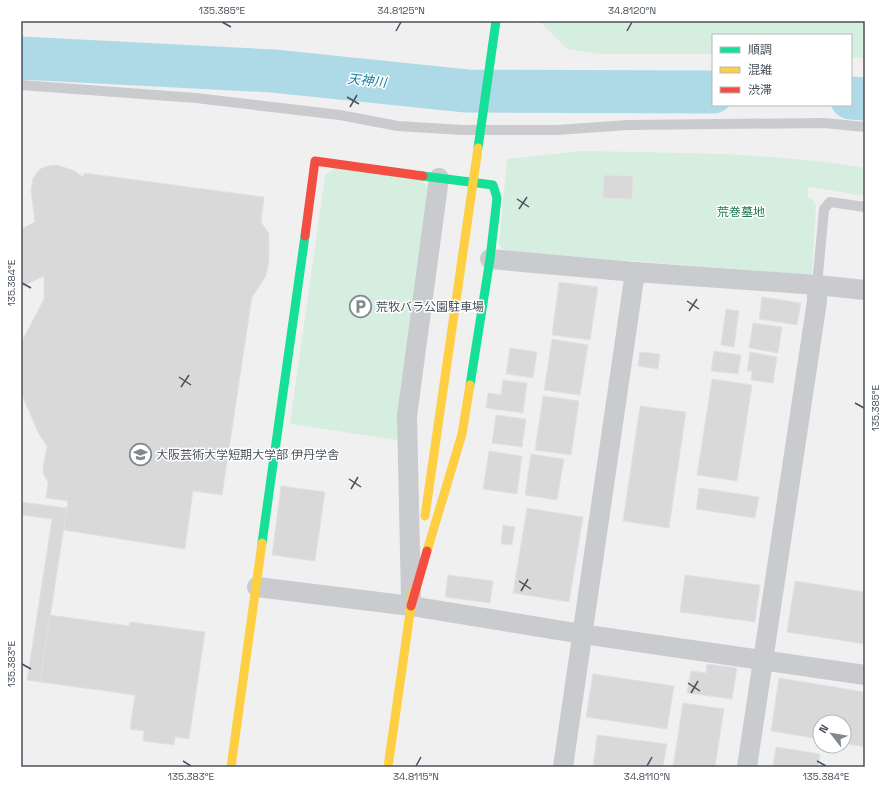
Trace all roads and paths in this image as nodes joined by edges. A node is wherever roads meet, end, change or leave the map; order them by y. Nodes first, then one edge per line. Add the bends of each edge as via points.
1 (496, 21) edge
2 (21, 85) edge
3 (865, 127) edge
4 (480, 130) junction
5 (439, 178) junction
6 (865, 207) edge
7 (490, 259) junction
8 (635, 272) junction
9 (817, 285) junction
10 (865, 290) edge
11 (257, 587) junction
12 (411, 606) junction
13 (582, 634) junction
14 (763, 661) junction
15 (865, 675) edge
16 (231, 767) edge
17 (388, 767) edge
18 (562, 767) edge
19 (747, 767) edge

1 - 4 street
2 - 4 lane via 196,98 340,115 398,126
3 - 4 lane via 816,123
4 - 12 street, bridge
5 - 7 street via 492,185 497,198
5 - 11 street via 315,161
5 - 12 street via 407,416
6 - 9 lane via 830,202 824,209
7 - 8 street
7 - 12 street via 462,434
8 - 9 street
8 - 13 street
9 - 10 street
9 - 14 street via 817,301
11 - 12 street
11 - 16 street
12 - 13 street
12 - 17 street
13 - 14 street
13 - 18 street
14 - 15 street
14 - 19 street

